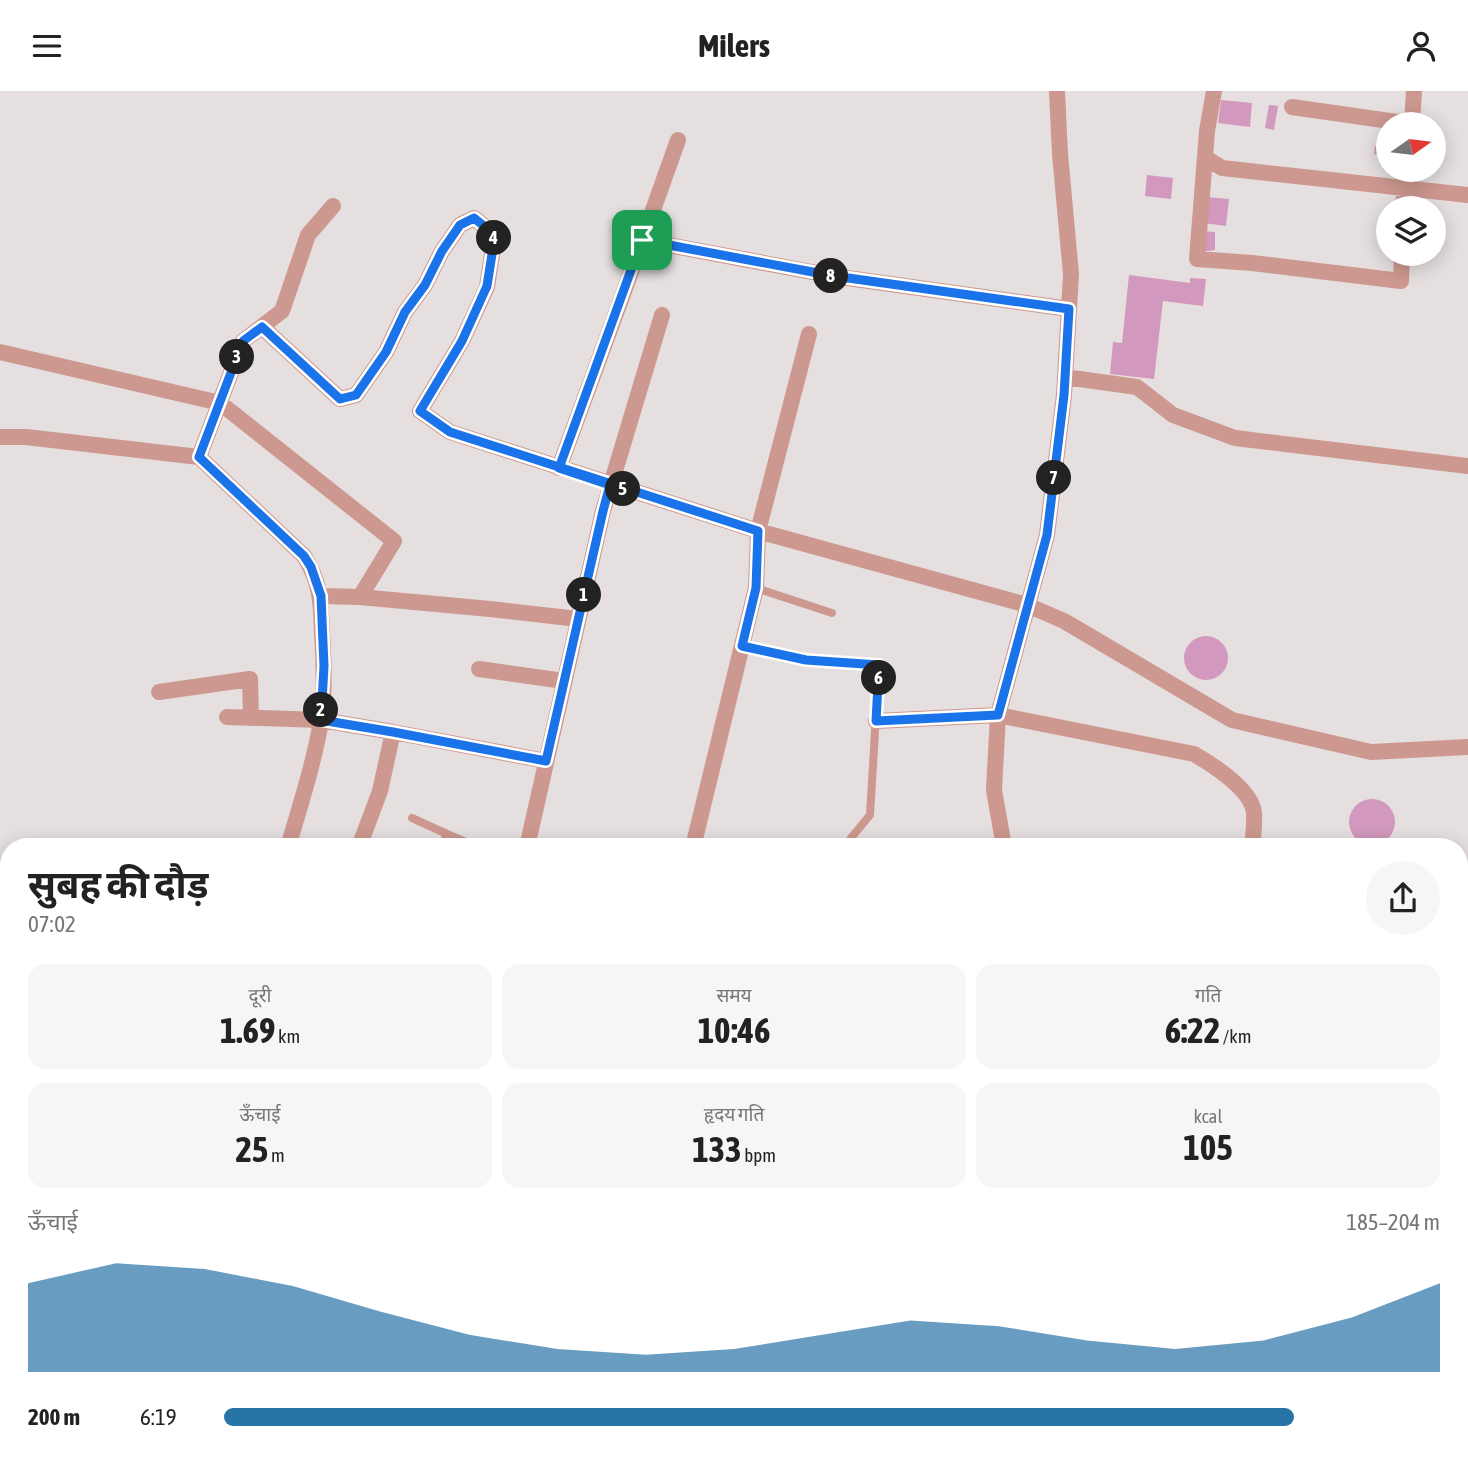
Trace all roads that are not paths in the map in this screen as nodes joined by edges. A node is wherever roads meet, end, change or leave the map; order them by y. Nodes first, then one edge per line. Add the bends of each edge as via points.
1 (1057, 91) edge
2 (1214, 91) edge
3 (1414, 91) edge
4 (1292, 107) dead end
5 (1412, 112) edge
6 (1376, 119) edge
7 (678, 140) dead end
8 (1206, 159) junction
9 (1405, 182) edge
10 (1404, 188) junction
11 (1468, 189) edge
12 (1468, 195) edge
13 (1404, 196) edge
14 (333, 206) dead end
15 (642, 240) junction
16 (1402, 266) edge
17 (1069, 309) junction
18 (662, 315) dead end
19 (262, 327) junction
20 (809, 334) dead end
21 (0, 352) edge
22 (1065, 377) junction
23 (220, 403) junction
24 (0, 437) edge
25 (199, 457) junction
26 (1468, 465) edge
27 (559, 468) junction
28 (610, 485) junction
29 (758, 531) junction
30 (756, 588) junction
31 (321, 596) junction
32 (360, 597) junction
33 (1027, 605) junction
34 (832, 613) dead end
35 (578, 619) junction
36 (742, 646) junction
37 (479, 669) dead end
38 (564, 681) junction
39 (159, 692) dead end
40 (998, 715) junction
41 (226, 717) dead end
42 (251, 718) junction
43 (321, 720) junction
44 (876, 721) junction
45 (393, 732) junction
46 (1468, 747) edge
47 (546, 761) junction
48 (412, 818) dead end
49 (447, 834) junction
50 (291, 838) edge
51 (362, 838) edge
52 (445, 838) edge
53 (457, 838) edge
54 (529, 838) edge
55 (695, 838) edge
56 (851, 838) edge
57 (1002, 838) edge
58 (1253, 838) edge

1 - 17 street via 1071,274
2 - 8 street
3 - 5 street
4 - 6 street
7 - 15 street
8 - 10 street via 1222,168
8 - 16 street via 1197,259 1401,281
9 - 10 street
10 - 12 street
10 - 13 street
11 - 12 street
14 - 19 street via 308,235 282,311
15 - 17 street via 834,276
15 - 27 street
17 - 22 street
18 - 28 street
19 - 23 street via 243,341
19 - 27 street via 340,399 356,395 386,352 442,251 460,225 474,218 495,235 487,286 462,341 420,411 450,432
20 - 29 street
21 - 23 street
22 - 26 street via 1137,387 1173,415 1235,438
22 - 33 street via 1047,535
23 - 25 street
23 - 32 street via 394,541
24 - 25 street
25 - 31 street via 304,556
27 - 28 street
28 - 29 street
28 - 35 street
29 - 30 street
29 - 33 street
30 - 34 lane
30 - 36 street
31 - 32 street
31 - 43 street
32 - 35 street
33 - 40 street
33 - 46 street via 1064,621 1232,720 1371,752
35 - 38 street
36 - 44 lane via 806,660 879,665
36 - 55 street
37 - 38 street
38 - 47 street
39 - 42 street via 250,679
40 - 44 street
40 - 57 street via 994,790
40 - 58 street via 1195,754 1250,799
41 - 42 street
42 - 43 street
43 - 45 street
43 - 50 street
44 - 56 lane via 870,815
45 - 47 street
45 - 51 street via 380,791
47 - 54 street
48 - 49 lane
49 - 52 lane
49 - 53 lane

